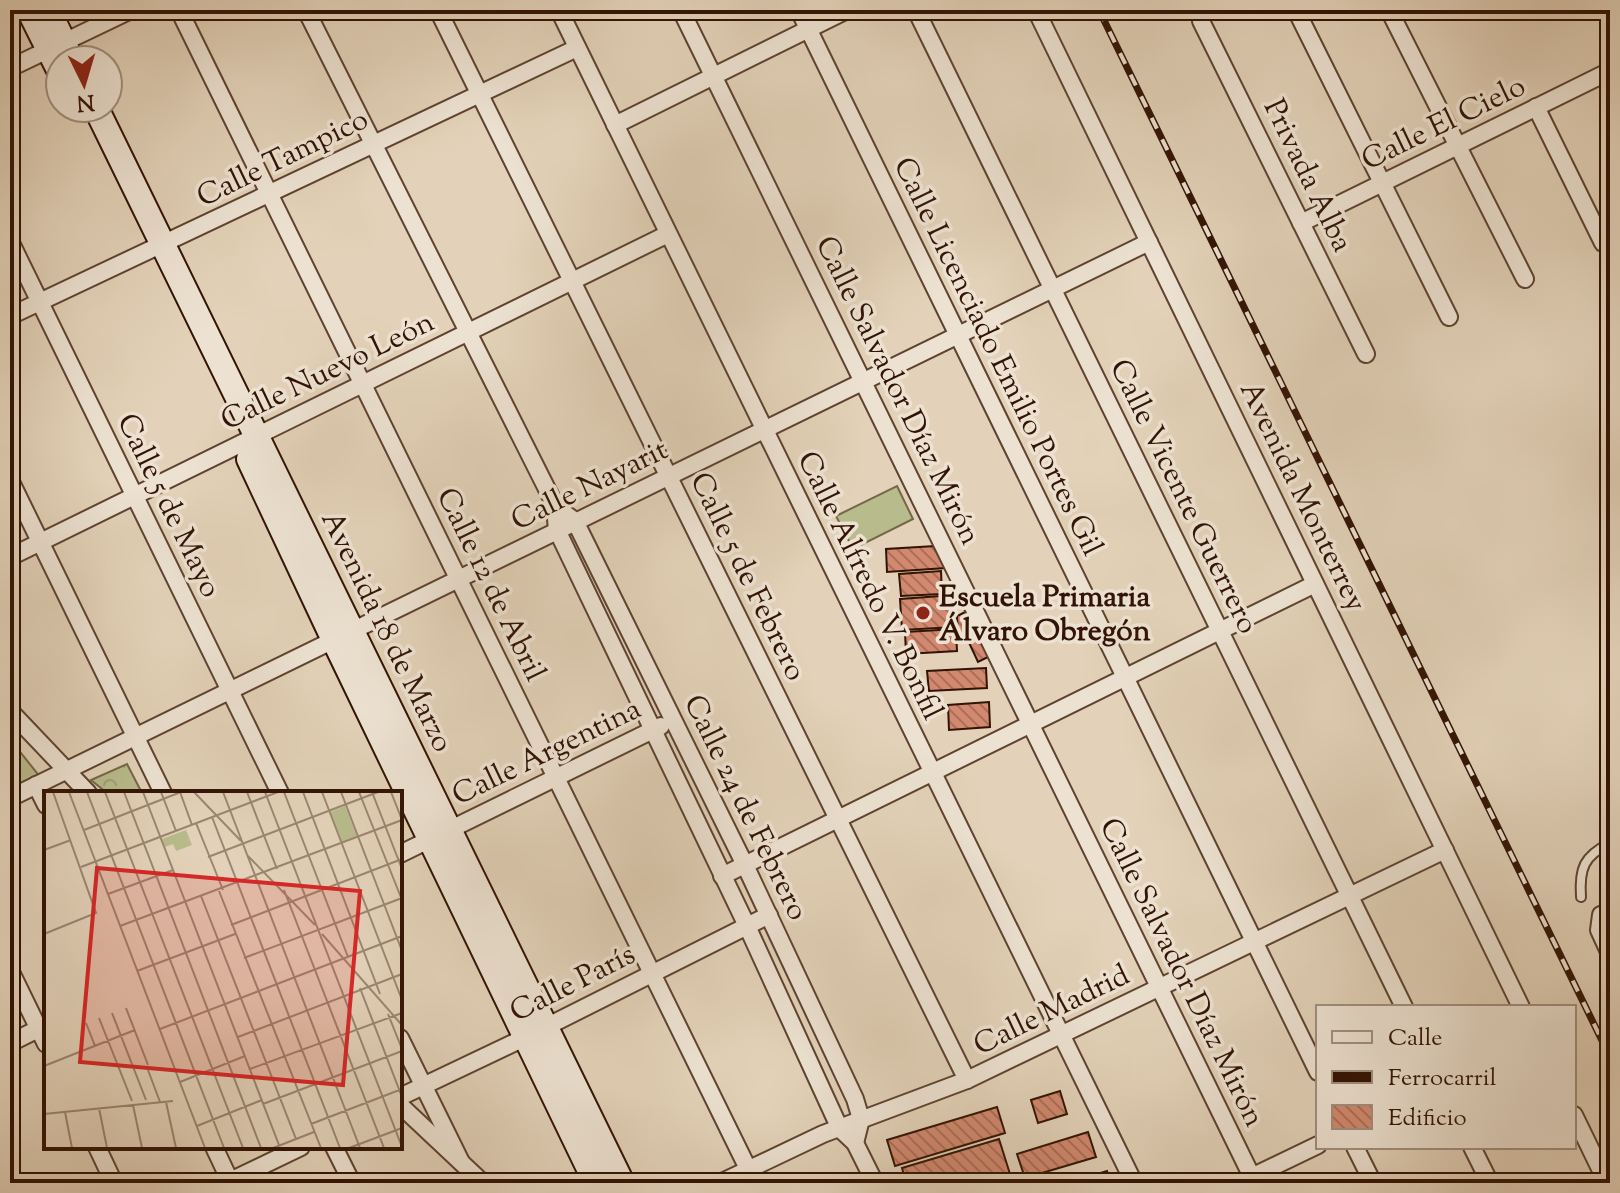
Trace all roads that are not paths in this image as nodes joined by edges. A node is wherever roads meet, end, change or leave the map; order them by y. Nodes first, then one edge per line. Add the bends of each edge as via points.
1 (29, 10) edge
2 (48, 10) edge
3 (131, 10) edge
4 (179, 10) edge
5 (306, 10) edge
6 (438, 10) edge
7 (559, 10) edge
8 (681, 10) edge
9 (799, 10) edge
10 (847, 10) edge
11 (916, 10) edge
12 (1036, 10) edge
13 (1296, 10) edge
14 (1389, 10) edge
15 (1201, 21) dead end
16 (808, 29) junction
17 (56, 44) edge
18 (60, 44) edge
19 (74, 44) edge
20 (577, 48) junction
21 (44, 57) edge
22 (10, 68) edge
23 (1610, 71) edge
24 (714, 76) junction
25 (479, 94) junction
26 (1536, 107) junction
27 (87, 124) edge
28 (103, 124) edge
29 (615, 125) junction
30 (373, 144) junction
31 (1458, 146) junction
32 (1382, 183) junction
33 (270, 194) junction
34 (1301, 223) junction
35 (668, 234) junction
36 (10, 241) edge
37 (1149, 242) junction
38 (1603, 243) dead end
39 (155, 248) junction
40 (1525, 279) dead end
41 (572, 281) junction
42 (1052, 289) junction
43 (40, 302) junction
44 (10, 316) edge
45 (1449, 317) dead end
46 (467, 333) junction
47 (958, 335) junction
48 (1366, 354) dead end
49 (863, 381) junction
50 (363, 384) junction
51 (764, 430) junction
52 (249, 440) junction
53 (669, 476) junction
54 (10, 480) edge
55 (135, 496) junction
56 (556, 507) junction
57 (575, 521) junction
58 (557, 530) junction
59 (40, 542) junction
60 (10, 557) edge
61 (458, 578) junction
62 (1315, 584) junction
63 (1220, 631) junction
64 (343, 636) junction
65 (1125, 678) junction
66 (230, 691) junction
67 (10, 711) edge
68 (674, 720) junction
69 (1031, 724) junction
70 (652, 729) junction
71 (135, 737) junction
72 (65, 771) junction
73 (931, 772) junction
74 (556, 777) junction
75 (36, 785) junction
76 (86, 791) edge
77 (162, 791) edge
78 (279, 791) edge
79 (10, 798) edge
80 (44, 801) edge
81 (838, 819) junction
82 (440, 834) junction
83 (1610, 843) edge
84 (1445, 850) junction
85 (402, 853) edge
86 (745, 865) junction
87 (722, 876) junction
88 (1350, 896) junction
89 (1581, 897) dead end
90 (1606, 913) edge
91 (769, 915) junction
92 (747, 926) junction
93 (1254, 942) junction
94 (1610, 954) edge
95 (10, 970) edge
96 (652, 973) junction
97 (1160, 987) junction
98 (1403, 1005) edge
99 (1520, 1005) edge
100 (536, 1032) junction
101 (44, 1033) edge
102 (1061, 1035) junction
103 (402, 1042) edge
104 (10, 1043) edge
105 (1316, 1068) edge
106 (967, 1080) junction
107 (424, 1086) junction
108 (402, 1096) edge
109 (402, 1107) edge
110 (861, 1119) junction
111 (1576, 1119) edge
112 (840, 1129) junction
113 (855, 1143) junction
114 (1316, 1146) edge
115 (98, 1149) edge
116 (215, 1149) edge
117 (297, 1149) edge
118 (335, 1149) edge
119 (1356, 1149) edge
120 (1473, 1149) edge
121 (461, 1162) junction
122 (752, 1176) edge
123 (1249, 1181) edge
124 (229, 1182) edge
125 (114, 1183) edge
126 (352, 1183) edge
127 (483, 1183) edge
128 (596, 1183) edge
129 (622, 1183) edge
130 (720, 1183) edge
131 (875, 1183) edge
132 (1134, 1183) edge
133 (1373, 1183) edge
134 (1490, 1183) edge
135 (1607, 1183) edge

1 - 17 street
2 - 18 street
3 - 19 street
4 - 33 street, Calle 12 de Abril
5 - 30 street, Calle 24 de Febrero
6 - 25 street, Calle 5 de Febrero
7 - 20 street, Calle Alfredo V. Bonfil
8 - 24 street, Calle Salvador Díaz Mirón
9 - 16 street, Calle Licenciado Emilio Portes Gil
10 - 16 street
11 - 42 street, Calle Vicente Guerrero
12 - 37 street, Avenida Monterrey
13 - 32 street
14 - 31 street
15 - 34 street, Privada Alba
16 - 24 street
16 - 47 street, Calle Licenciado Emilio Portes Gil
20 - 25 street, Calle Tampico
20 - 29 street, Calle Alfredo V. Bonfil
21 - 22 street
23 - 26 street, Calle El Cielo
24 - 29 street
24 - 49 street, Calle Salvador Díaz Mirón
25 - 30 street, Calle Tampico
25 - 41 street, Calle 5 de Febrero
26 - 31 street, Calle El Cielo
26 - 38 street
27 - 39 street, Avenida 18 de Marzo
28 - 39 street, Avenida 18 de Marzo
29 - 35 street, Calle Alfredo V. Bonfil
30 - 33 street, Calle Tampico
30 - 46 street, Calle 24 de Febrero
31 - 32 street, Calle El Cielo
31 - 40 street
32 - 34 street, Calle El Cielo
32 - 45 street
33 - 39 street, Calle Tampico
33 - 50 street, Calle 12 de Abril
34 - 48 street, Privada Alba
35 - 41 street, Calle Nuevo León
35 - 51 street, Calle Alfredo V. Bonfil
36 - 43 street, Calle 5 de Mayo
37 - 42 street, Calle Nayarit
37 - 62 street, Avenida Monterrey
39 - 43 street, Calle Tampico
39 - 52 street, Avenida 18 de Marzo
41 - 46 street, Calle Nuevo León
41 - 53 street, Calle 5 de Febrero
42 - 47 street, Calle Nayarit
42 - 63 street, Calle Vicente Guerrero
43 - 44 street, Calle Tampico
43 - 55 street, Calle 5 de Mayo
46 - 50 street, Calle Nuevo León
46 - 56 street, Calle 24 de Febrero
47 - 49 street, Calle Nayarit
47 - 65 street, Calle Licenciado Emilio Portes Gil
49 - 51 street, Calle Nayarit
49 - 69 street, Calle Salvador Díaz Mirón
50 - 52 street, Calle Nuevo León
50 - 61 street, Calle 12 de Abril
51 - 53 street, Calle Nayarit
51 - 73 street, Calle Alfredo V. Bonfil
52 - 55 street, Calle Nuevo León
52 - 64 street, Avenida 18 de Marzo
53 - 57 street, Calle Nayarit
53 - 81 street, Calle 5 de Febrero
54 - 59 street
55 - 59 street, Calle Nuevo León
55 - 66 street, Calle 5 de Mayo
56 - 57 street, Calle 24 de Febrero
56 - 58 street, Calle 24 de Febrero
57 - 58 street, Calle Nayarit
57 - 68 street, Calle 24 de Febrero
58 - 61 street, Calle Nayarit
58 - 70 street, Calle 24 de Febrero
59 - 60 street, Calle Nuevo León
59 - 71 street
61 - 64 street, Calle Nayarit
61 - 74 street, Calle 12 de Abril
62 - 63 street
62 - 84 street, Avenida Monterrey
63 - 65 street
63 - 88 street, Calle Vicente Guerrero
64 - 66 street, Calle Nayarit
64 - 82 street, Avenida 18 de Marzo
65 - 69 street
65 - 93 street, Calle Licenciado Emilio Portes Gil
66 - 71 street, Calle Nayarit
66 - 78 street, Calle 5 de Mayo
67 - 72 street
68 - 70 street, Calle Argentina
68 - 86 street, Calle 24 de Febrero
69 - 73 street
69 - 97 street, Calle Salvador Díaz Mirón
70 - 74 street, Calle Argentina
70 - 87 street, Calle 24 de Febrero
71 - 72 street, Calle Nayarit
71 - 77 street
72 - 75 street, Calle Nayarit
72 - 76 street
73 - 81 street
73 - 102 street, Calle Alfredo V. Bonfil
74 - 82 street, Calle Argentina
74 - 96 street, Calle 12 de Abril
75 - 79 street, Calle Nayarit
75 - 80 street
81 - 86 street
81 - 106 street, Calle 5 de Febrero
82 - 85 street, Calle Argentina
82 - 100 street, Avenida 18 de Marzo
83 - 89 lane via 1587,859 1580,877
84 - 88 street, Calle Madrid
84 - 99 street, Avenida Monterrey
86 - 87 street
86 - 91 street, Calle 24 de Febrero
87 - 92 street, Calle 24 de Febrero
88 - 93 street, Calle Madrid
88 - 98 street, Calle Vicente Guerrero
90 - 94 street via 1599,930
91 - 92 street, Calle París
91 - 110 street, Calle 24 de Febrero
92 - 96 street, Calle París
92 - 112 street, Calle 24 de Febrero
93 - 97 street, Calle Madrid
93 - 105 street, Calle Licenciado Emilio Portes Gil
95 - 101 street
96 - 100 street, Calle París
96 - 122 street, Calle 12 de Abril
97 - 102 street, Calle Madrid
97 - 123 street, Calle Salvador Díaz Mirón
100 - 107 street, Calle París
100 - 128 street, Avenida 18 de Marzo
100 - 129 street, Avenida 18 de Marzo
101 - 104 street
102 - 106 street, Calle Madrid
102 - 132 street, Calle Alfredo V. Bonfil
103 - 107 street
106 - 110 street, Calle Madrid
107 - 108 street, Calle París
107 - 121 street
109 - 121 street
110 - 112 street, Calle Madrid
110 - 113 street
111 - 135 street
112 - 113 street, Calle 24 de Febrero
112 - 122 street, Calle Madrid
113 - 131 street, Calle 24 de Febrero
114 - 123 street
115 - 125 street
116 - 124 street
117 - 124 street
118 - 126 street
119 - 133 street
120 - 134 street
121 - 127 street
122 - 130 street, Calle Madrid

